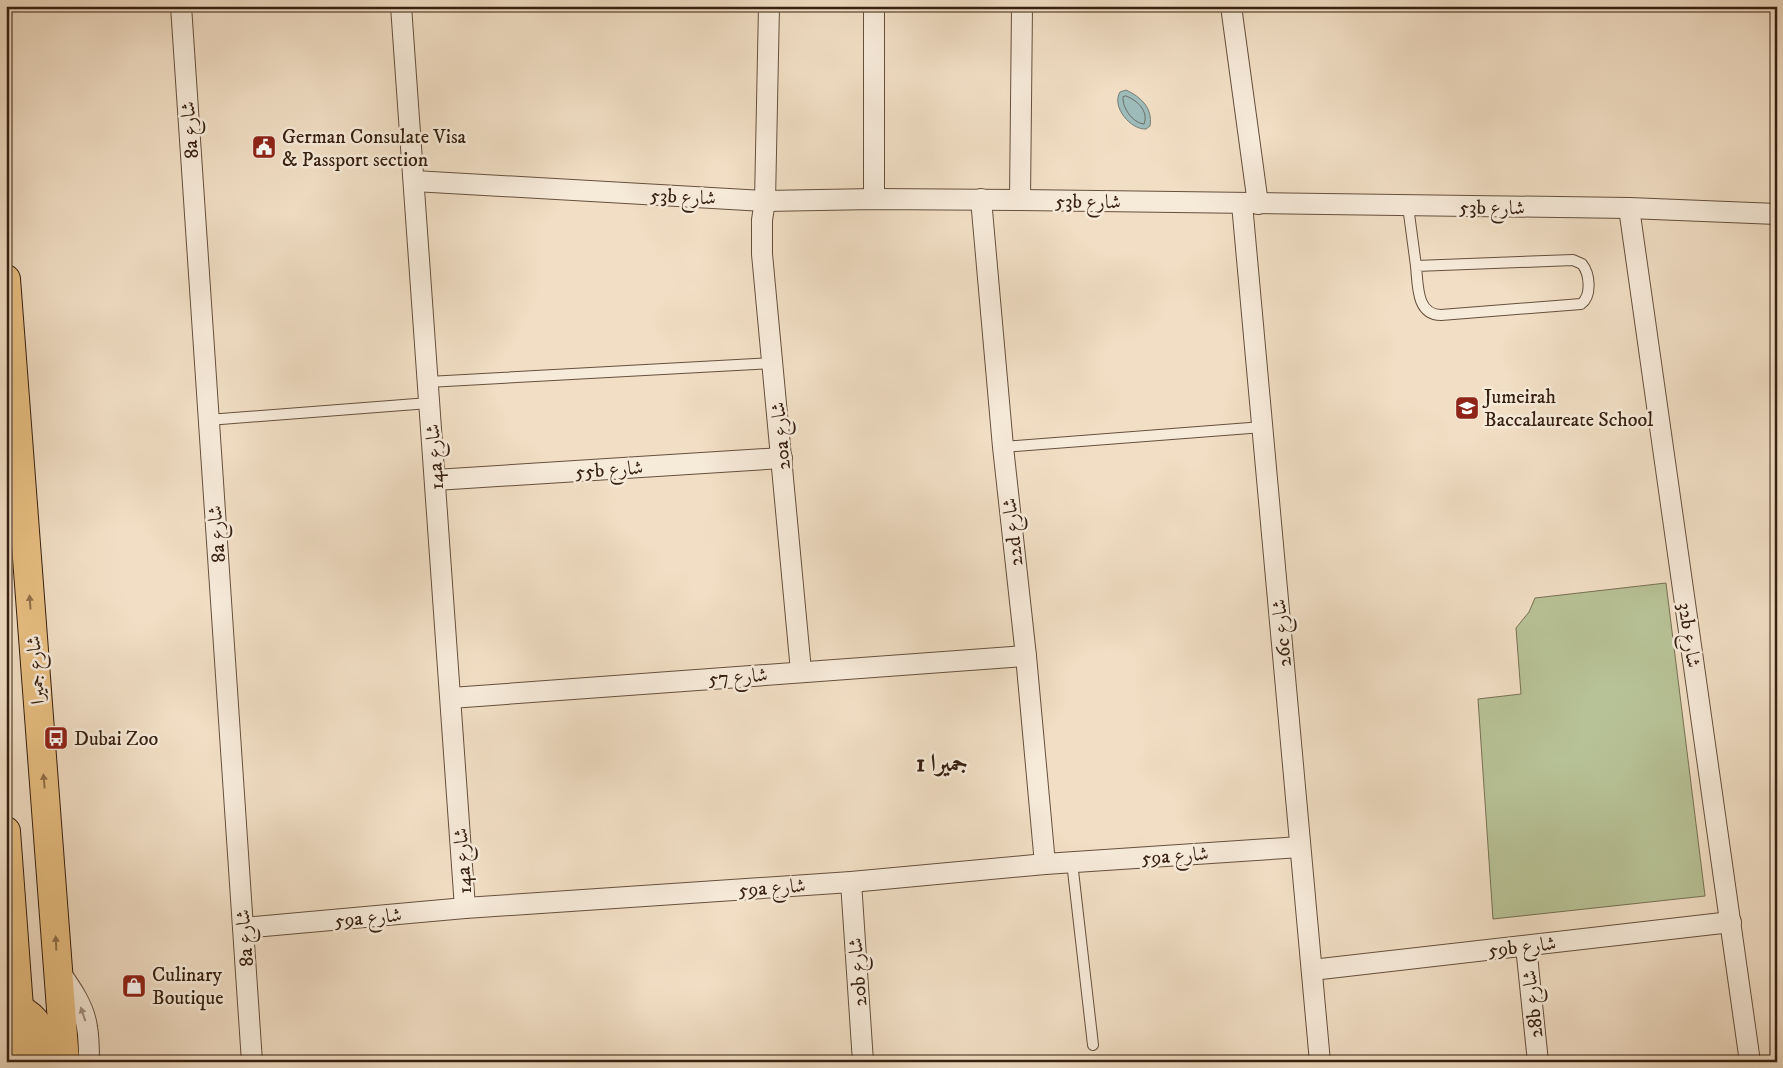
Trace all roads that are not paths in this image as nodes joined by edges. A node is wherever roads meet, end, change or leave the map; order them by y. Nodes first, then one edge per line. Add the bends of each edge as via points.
1 (181, 6) edge
2 (401, 6) edge
3 (769, 6) edge
4 (874, 6) edge
5 (1022, 6) edge
6 (1232, 6) edge
7 (414, 181) junction
8 (874, 199) junction
9 (981, 199) junction
10 (1020, 200) junction
11 (765, 201) junction
12 (1250, 204) junction
13 (1408, 206) junction
14 (1630, 208) junction
15 (1772, 212) edge
16 (1416, 266) junction
17 (6, 279) edge
18 (773, 363) junction
19 (428, 382) junction
20 (429, 403) junction
21 (208, 420) junction
22 (1262, 426) junction
23 (1003, 447) junction
24 (782, 458) junction
25 (436, 480) junction
26 (1026, 656) junction
27 (802, 672) junction
28 (451, 698) junction
29 (6, 831) edge
30 (1300, 847) junction
31 (1072, 862) junction
32 (1045, 864) junction
33 (851, 882) junction
34 (465, 908) junction
35 (1731, 922) junction
36 (243, 928) junction
37 (1526, 946) junction
38 (58, 970) junction
39 (1312, 970) junction
40 (19, 1009) junction
41 (1093, 1045) dead end
42 (23, 1062) edge
43 (43, 1062) edge
44 (65, 1062) edge
45 (89, 1062) edge
46 (252, 1062) edge
47 (863, 1062) edge
48 (1320, 1062) edge
49 (1538, 1062) edge
50 (1750, 1062) edge

1 - 21 street, 8a شارع
2 - 7 street, 14a شارع
3 - 11 street, 20a شارع
4 - 8 street
5 - 10 street
6 - 12 street, 26c شارع
7 - 11 street, 53b شارع
7 - 19 street, 14a شارع
8 - 9 street, 53b شارع
8 - 11 street, 53b شارع
9 - 10 street, 53b شارع
9 - 23 street, 22d شارع
10 - 12 street, 53b شارع
11 - 18 street, 20a شارع via 762,254
12 - 13 street, 53b شارع
12 - 22 street, 26c شارع
13 - 14 street, 53b شارع
13 - 16 lane
14 - 15 street, 53b شارع
14 - 35 street, 32b شارع
16 - 16 lane via 1422,304 1435,315 1577,305 1585,302 1588,294 1586,268 1573,260
38 -> 17 main road, شارع جميرا
18 - 19 lane
18 - 24 street, 20a شارع
19 - 20 street, 14a شارع
20 - 21 lane
20 - 25 street, 14a شارع
21 - 36 street, 8a شارع
22 - 23 lane
22 - 30 street, 26c شارع
23 - 26 street, 22d شارع
24 - 25 street, 55b شارع
24 - 27 street, 20a شارع
25 - 28 street, 14a شارع
26 - 27 street, شارع 57
26 - 32 street, 22d شارع
27 - 28 street, شارع 57
28 - 34 street, 14a شارع
29 - 40 main road
30 - 31 street, 59a شارع
30 - 39 street, 26c شارع
31 - 32 street, 59a شارع
31 - 41 lane
32 - 33 street, 59a شارع
33 - 34 street, 59a شارع
33 - 47 street, 20b شارع
34 - 36 street, 59a شارع
35 - 37 street, 59b شارع
35 - 50 street, 32b شارع
36 - 46 street, 8a شارع
37 - 39 street, 59b شارع
37 - 49 street, 28b شارع
38 - 44 main road, شارع جميرا
45 -> 38 street via 84,1016
39 - 48 street, 26c شارع
40 - 42 main road
40 - 43 main road via 36,1020

